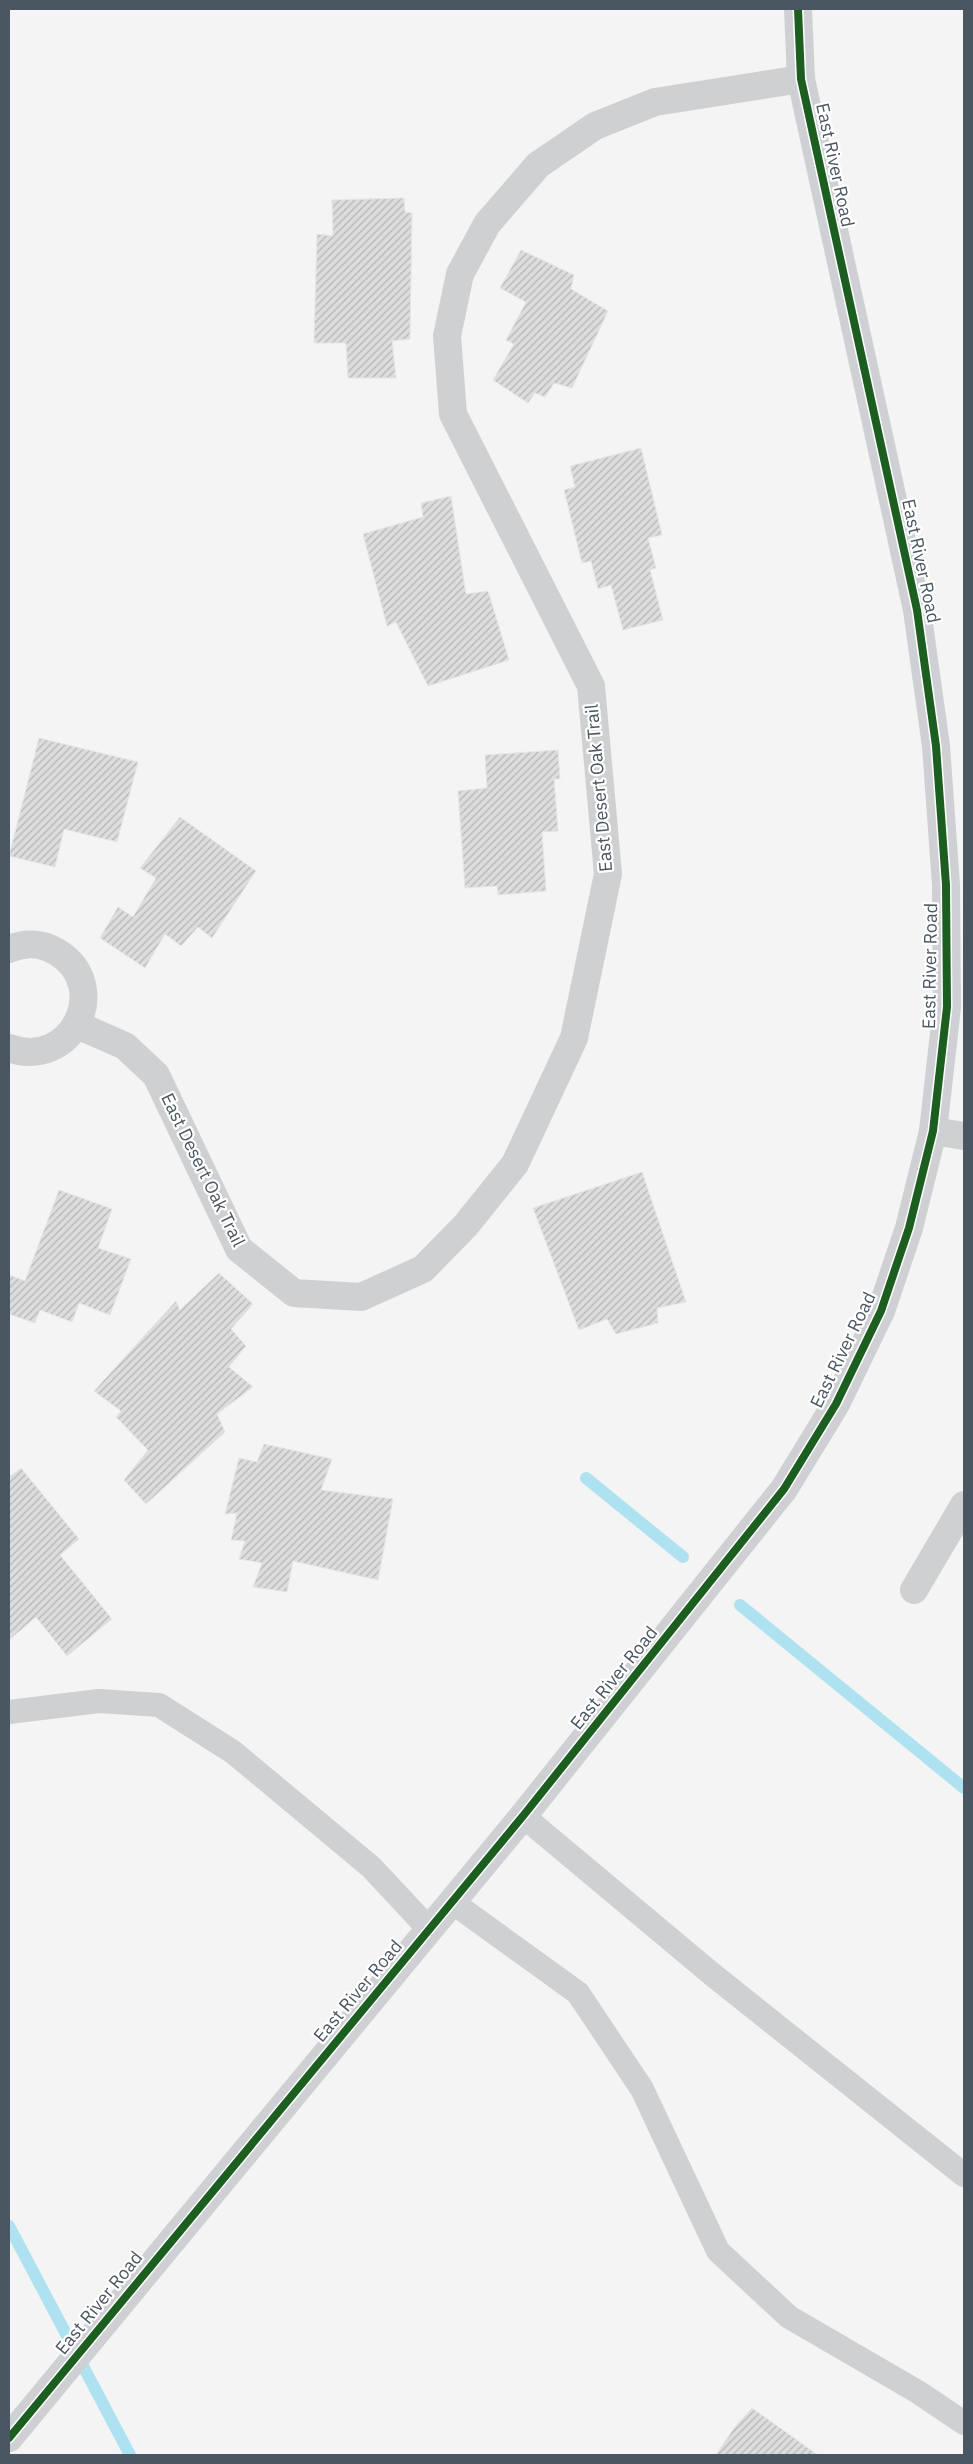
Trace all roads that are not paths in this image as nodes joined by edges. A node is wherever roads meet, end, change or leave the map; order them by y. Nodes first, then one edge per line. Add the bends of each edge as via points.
1 (798, 9) edge
2 (801, 78) junction
3 (9, 949) edge
4 (77, 1024) junction
5 (9, 1048) edge
6 (933, 1131) junction
7 (964, 1136) edge
8 (964, 1505) edge
9 (914, 1590) dead end
10 (9, 1712) edge
11 (523, 1816) junction
12 (452, 1902) junction
13 (429, 1929) junction
14 (964, 2175) edge
15 (964, 2423) edge
16 (9, 2438) edge

1 - 2 street, East River Road
2 - 4 street, East Desert Oak Trail via 655,102 595,126 538,165 487,224 460,274 447,336 454,414 591,686 608,874 574,1038 515,1164 466,1225 423,1269 361,1297 294,1293 239,1249 156,1075 125,1046
2 - 6 street, East River Road via 917,610 936,746 946,885 946,1007
3 - 4 street via 29,944 48,947 76,970 82,988 83,1007
4 - 5 street via 67,1038 52,1048 18,1052
6 - 7 street
6 - 11 street, East River Road via 909,1228 882,1311 836,1404 784,1489
8 - 9 street
10 - 13 lane via 98,1701 159,1705 241,1758 371,1866
11 - 12 street, East River Road
11 - 14 lane via 712,1975
12 - 13 street, East River Road
12 - 15 lane via 578,1993 642,2089 718,2251 789,2317 918,2392
13 - 16 street, East River Road

